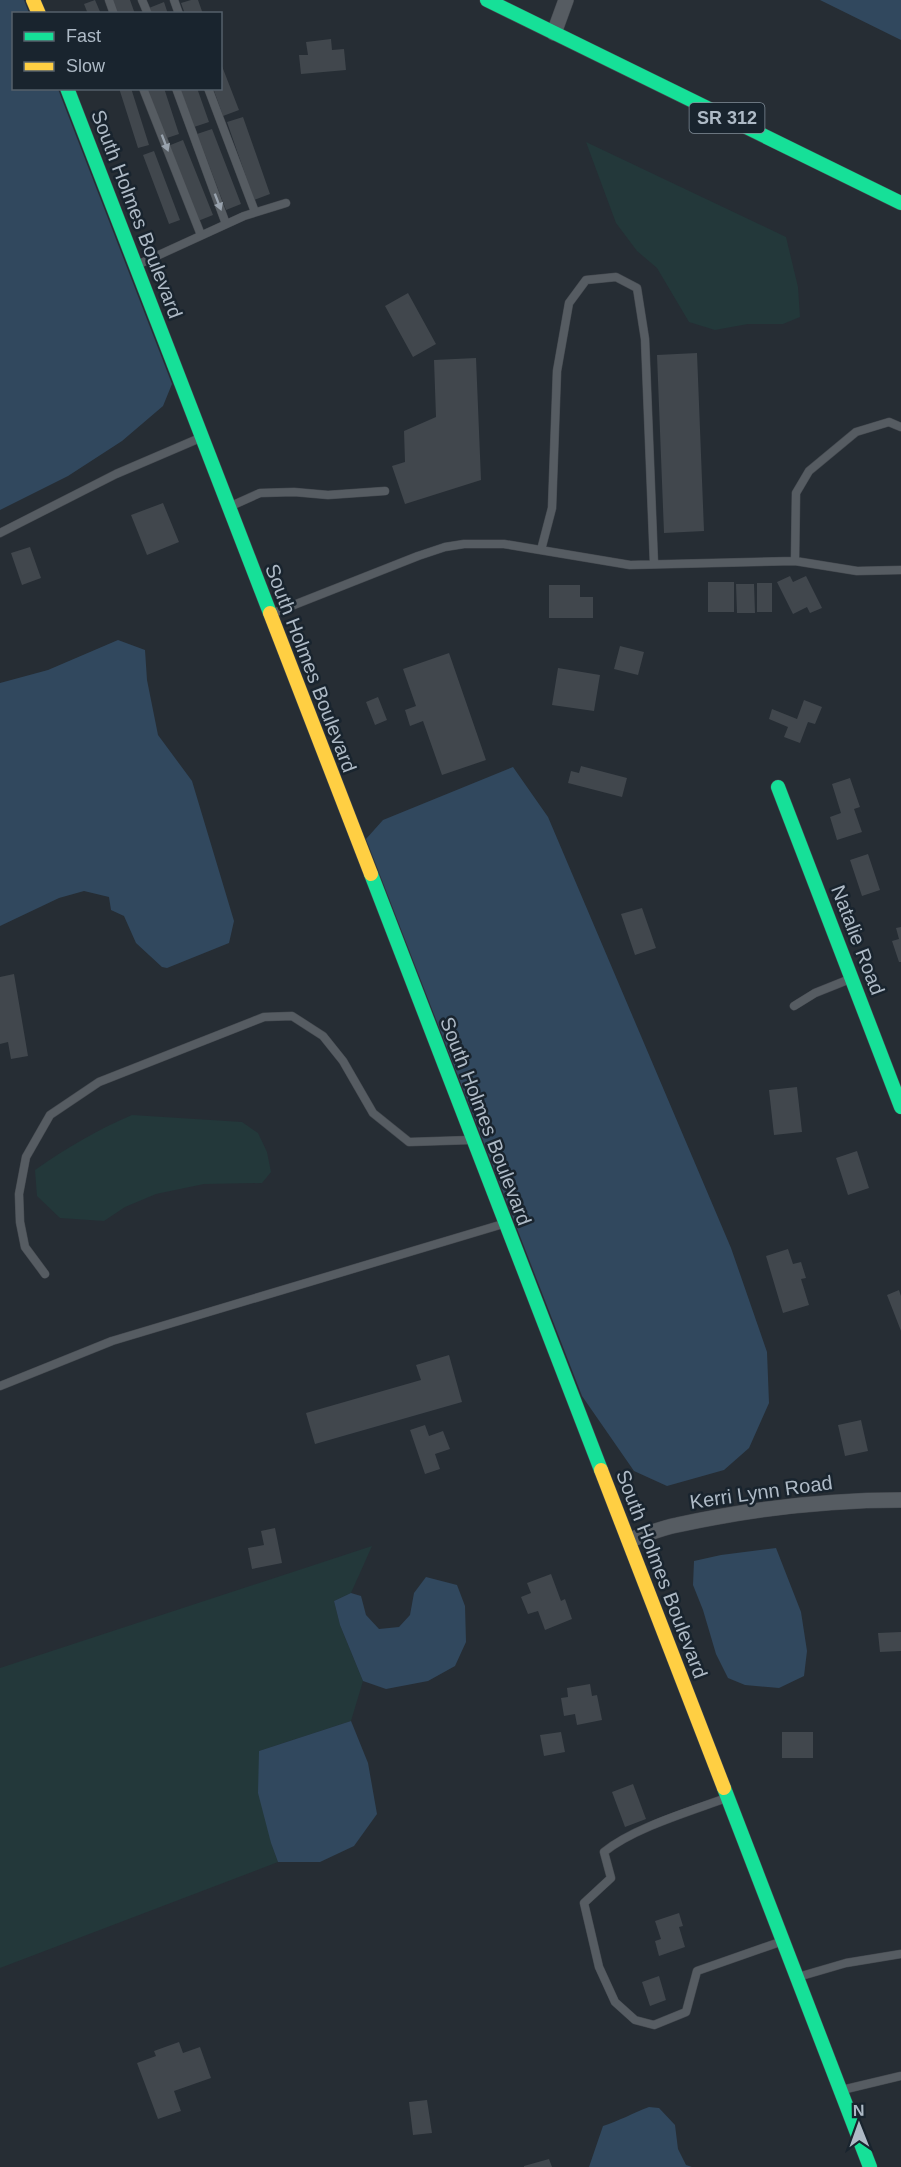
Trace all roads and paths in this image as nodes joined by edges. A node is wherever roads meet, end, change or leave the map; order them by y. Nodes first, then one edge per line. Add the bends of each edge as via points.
1 (487, 0) edge
2 (566, 0) edge
3 (554, 33) junction
4 (69, 90) edge
5 (144, 90) edge
6 (177, 90) edge
7 (209, 90) edge
8 (286, 203) dead end
9 (901, 203) edge
10 (255, 212) junction
11 (226, 224) junction
12 (201, 235) junction
13 (136, 266) junction
14 (901, 427) edge
15 (202, 437) junction
16 (385, 491) dead end
17 (228, 507) junction
18 (0, 533) edge
19 (541, 550) junction
20 (795, 561) junction
21 (654, 564) junction
22 (901, 570) edge
23 (270, 614) junction
24 (778, 788) dead end
25 (851, 978) junction
26 (794, 1006) dead end
27 (901, 1107) edge
28 (472, 1140) junction
29 (505, 1224) junction
30 (45, 1274) dead end
31 (0, 1386) edge
32 (901, 1500) edge
33 (629, 1540) junction
34 (728, 1798) junction
35 (783, 1941) junction
36 (901, 1953) edge
37 (797, 1977) junction
38 (901, 2076) edge
39 (841, 2090) junction
40 (870, 2167) edge

1 - 3 main road, SR 312
2 - 3 street
3 - 9 main road, SR 312
4 - 13 main road, South Holmes Boulevard
5 -> 12 lane
6 -> 11 lane
7 - 10 lane
8 - 10 lane
10 - 11 lane
11 - 12 lane
12 - 13 lane
13 - 15 main road, South Holmes Boulevard
14 - 20 lane via 889,422 856,432 809,471 796,493
15 - 17 main road, South Holmes Boulevard
15 - 18 lane via 116,474
16 - 17 lane via 328,495 260,493
17 - 23 main road, South Holmes Boulevard
19 - 21 lane via 630,565
19 - 21 lane via 552,508 557,371 569,303 586,280 616,277 637,288 645,339
19 - 23 lane via 481,543 445,547
20 - 21 lane
20 - 22 lane via 857,571
23 - 28 main road, South Holmes Boulevard
24 - 25 main road, Natalie Road
25 - 26 lane
25 - 27 main road, Natalie Road
28 - 29 main road, South Holmes Boulevard
28 - 30 lane via 409,1142 373,1113 343,1061 323,1036 292,1016 264,1017 99,1082 50,1115 26,1157 19,1194 25,1247
29 - 31 lane via 112,1341
29 - 33 main road, South Holmes Boulevard
32 - 33 street, Kerri Lynn Road via 752,1511 675,1525
33 - 34 main road, South Holmes Boulevard
34 - 35 main road, South Holmes Boulevard
34 - 35 lane via 616,1842 604,1852 611,1878 584,1903 599,1967 615,2002 635,2020 654,2025 686,2012 697,1971
35 - 37 main road, South Holmes Boulevard
36 - 37 lane
37 - 39 main road, South Holmes Boulevard
38 - 39 lane
39 - 40 main road, South Holmes Boulevard

